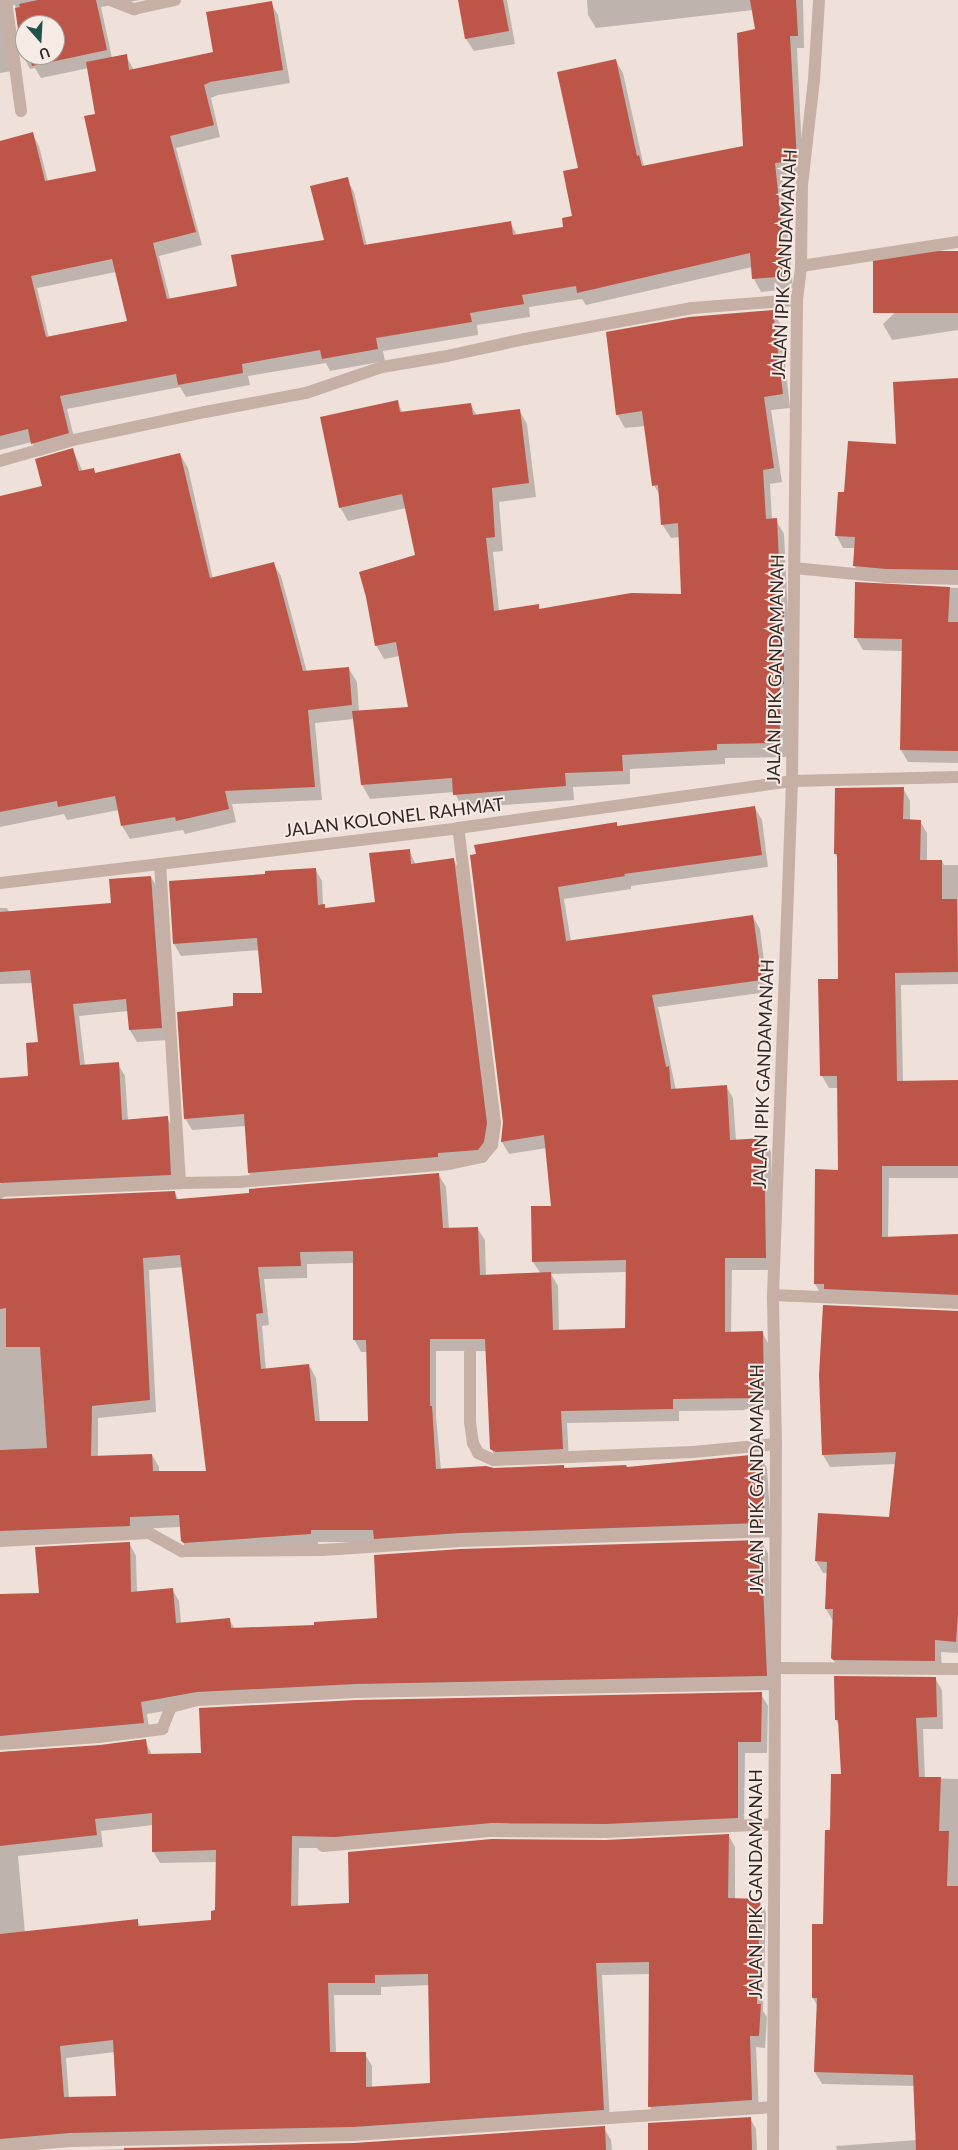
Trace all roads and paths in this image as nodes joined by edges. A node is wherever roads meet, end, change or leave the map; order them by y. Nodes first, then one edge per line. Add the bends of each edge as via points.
1 (6, 0) edge
2 (110, 0) edge
3 (175, 0) edge
4 (819, 0) edge
5 (21, 111) dead end
6 (958, 242) edge
7 (801, 266) junction
8 (797, 300) junction
9 (0, 460) edge
10 (794, 568) junction
11 (958, 579) edge
12 (958, 777) edge
13 (792, 781) junction
14 (458, 828) junction
15 (160, 864) junction
16 (0, 883) edge
17 (180, 1182) junction
18 (0, 1192) edge
19 (772, 1295) junction
20 (958, 1303) edge
21 (470, 1353) dead end
22 (776, 1444) junction
23 (774, 1531) junction
24 (0, 1541) edge
25 (774, 1668) junction
26 (958, 1669) edge
27 (774, 1684) junction
28 (0, 1744) edge
29 (773, 1824) junction
30 (323, 1846) dead end
31 (772, 2107) junction
32 (0, 2147) edge
33 (773, 2150) edge

1 - 5 street
2 - 3 street via 134,9
4 - 7 street, JALAN IPIK GANDAMANAH via 802,185
6 - 7 street
7 - 8 street, JALAN IPIK GANDAMANAH
8 - 9 street via 692,308 524,338 382,367 306,393 92,436
8 - 10 street, JALAN IPIK GANDAMANAH
10 - 11 street
10 - 13 street, JALAN IPIK GANDAMANAH
12 - 13 street, JALAN KOLONEL RAHMAT
13 - 14 street, JALAN KOLONEL RAHMAT
13 - 19 street, JALAN IPIK GANDAMANAH
14 - 15 street, JALAN KOLONEL RAHMAT
14 - 17 street via 495,1124 492,1145 482,1158 449,1164 239,1182
15 - 16 street, JALAN KOLONEL RAHMAT
15 - 17 street
17 - 18 street
19 - 20 street
19 - 22 street, JALAN IPIK GANDAMANAH
21 - 22 street via 473,1442 478,1454 494,1460 694,1452
22 - 23 street, JALAN IPIK GANDAMANAH
23 - 24 street via 461,1541 322,1550 182,1551 149,1533
23 - 25 street, JALAN IPIK GANDAMANAH
25 - 26 street
25 - 27 street, JALAN IPIK GANDAMANAH
27 - 28 street via 356,1692 198,1700 172,1707 162,1729
27 - 29 street, JALAN IPIK GANDAMANAH
29 - 30 street via 606,1832 492,1831
29 - 31 street, JALAN IPIK GANDAMANAH
31 - 32 street via 353,2135 70,2141
31 - 33 street, JALAN IPIK GANDAMANAH

